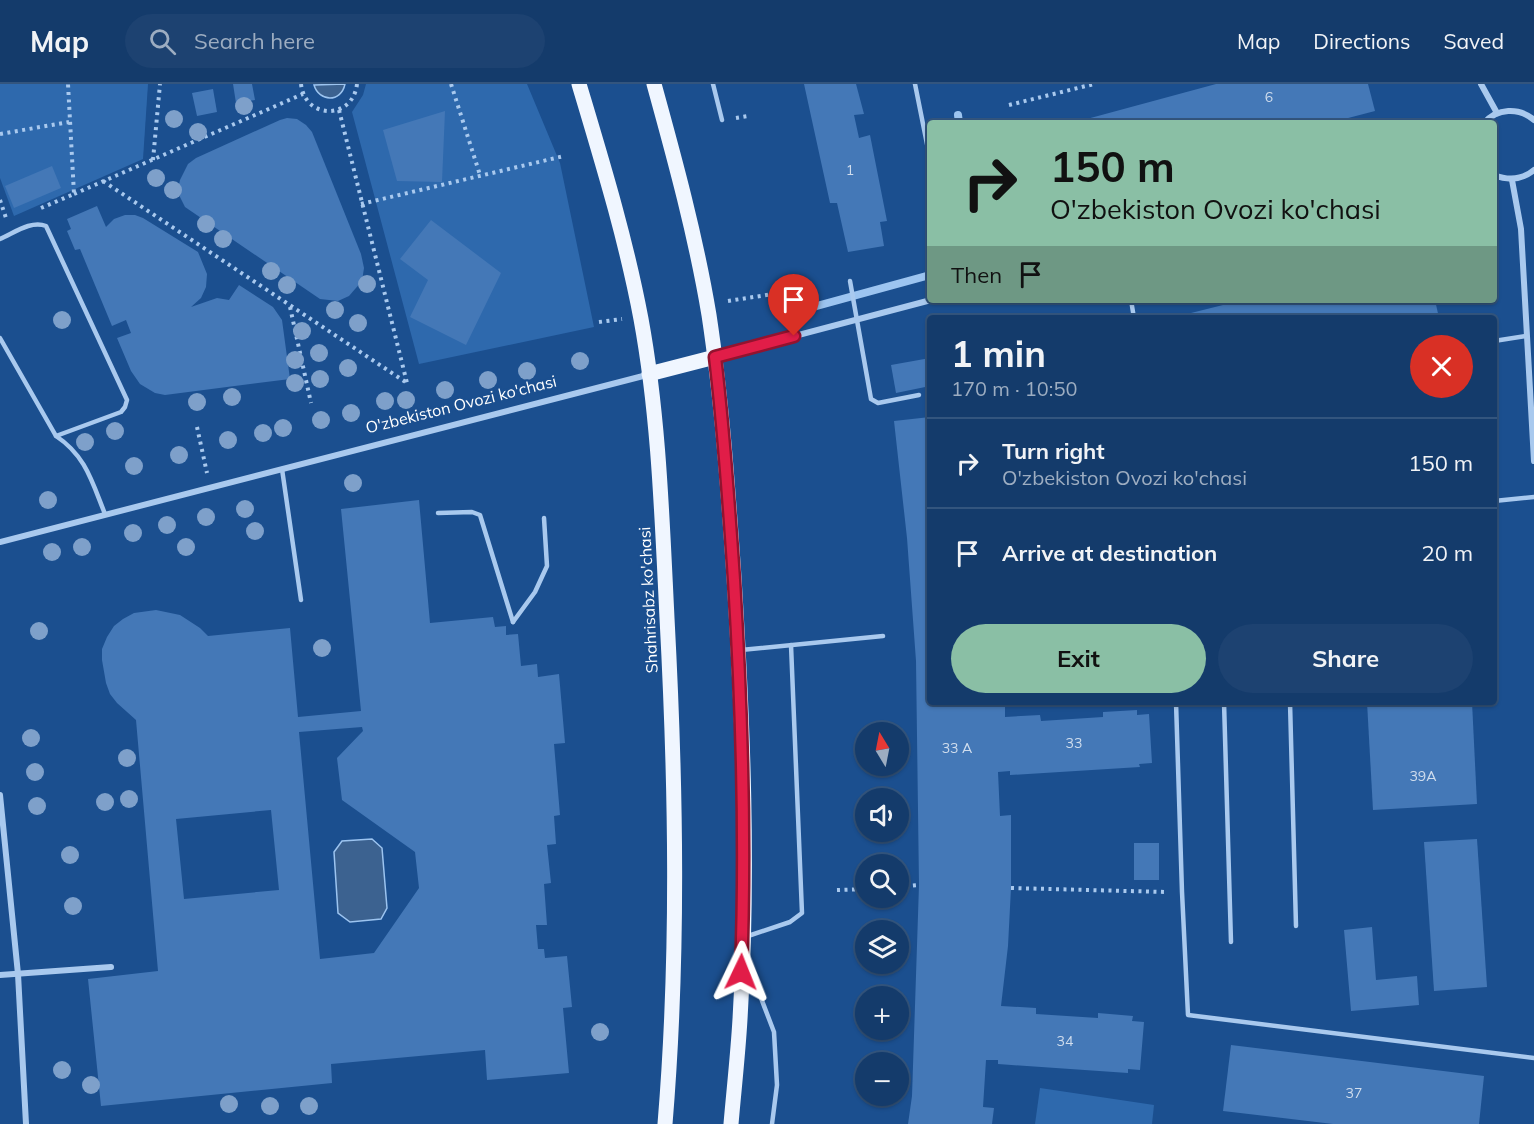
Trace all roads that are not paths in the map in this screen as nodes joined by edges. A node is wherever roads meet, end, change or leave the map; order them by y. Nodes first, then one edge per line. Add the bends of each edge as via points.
1 (579, 84) edge
2 (654, 84) edge
3 (713, 84) edge
4 (915, 84) edge
5 (1481, 84) edge
6 (1497, 113) junction
7 (722, 120) dead end
8 (1488, 120) edge
9 (1534, 120) edge
10 (927, 144) edge
11 (1534, 170) edge
12 (1497, 176) edge
13 (1512, 180) junction
14 (0, 239) edge
15 (850, 280) dead end
16 (927, 301) edge
17 (856, 319) junction
18 (1526, 336) junction
19 (0, 338) edge
20 (1497, 341) edge
21 (715, 357) junction
22 (649, 374) junction
23 (919, 394) dead end
24 (56, 436) junction
25 (1534, 461) edge
26 (282, 469) junction
27 (1534, 497) edge
28 (1497, 501) edge
29 (438, 513) dead end
30 (105, 514) junction
31 (544, 518) dead end
32 (0, 542) edge
33 (301, 600) dead end
34 (883, 636) dead end
35 (791, 645) junction
36 (738, 650) junction
37 (1176, 705) edge
38 (1224, 705) edge
39 (1290, 705) edge
40 (0, 795) edge
41 (1296, 926) dead end
42 (1231, 942) dead end
43 (742, 943) junction
44 (111, 967) dead end
45 (18, 974) junction
46 (0, 975) edge
47 (1534, 1058) edge
48 (26, 1124) edge
49 (665, 1124) edge
50 (731, 1124) edge
51 (772, 1124) edge

1 - 22 main road, Shahrisabz ko'chasi via 627,257
2 - 21 main road via 680,179
3 - 7 lane
4 - 10 lane
5 - 6 street
6 - 8 street
6 - 9 street via 1519,111
11 - 13 street
12 - 13 street
13 - 18 street via 1521,229
14 - 24 lane via 32,225 46,226 127,400 121,412
15 - 17 lane
16 - 17 street, O'zbekiston Ovozi ko'chasi
17 - 21 street, O'zbekiston Ovozi ko'chasi
17 - 23 lane via 871,399 878,403
18 - 20 lane
18 - 25 street
19 - 24 lane
21 - 22 main road, O'zbekiston Ovozi ko'chasi
21 - 36 main road
22 - 26 street, O'zbekiston Ovozi ko'chasi
22 - 49 main road, Shahrisabz ko'chasi via 659,461 673,748 673,1001
24 - 30 lane via 85,463
26 - 30 street, O'zbekiston Ovozi ko'chasi
26 - 33 lane
27 - 28 lane
29 - 31 lane via 480,515 513,622 536,592 546,566
30 - 32 street, O'zbekiston Ovozi ko'chasi
34 - 35 lane
35 - 36 lane
35 - 43 lane via 802,913
36 - 43 main road via 743,736
37 - 47 lane via 1188,1015
38 - 42 lane
39 - 41 lane
40 - 45 street
43 - 50 main road
43 - 51 lane via 774,1032 777,1085
44 - 45 street
45 - 46 street
45 - 48 street

